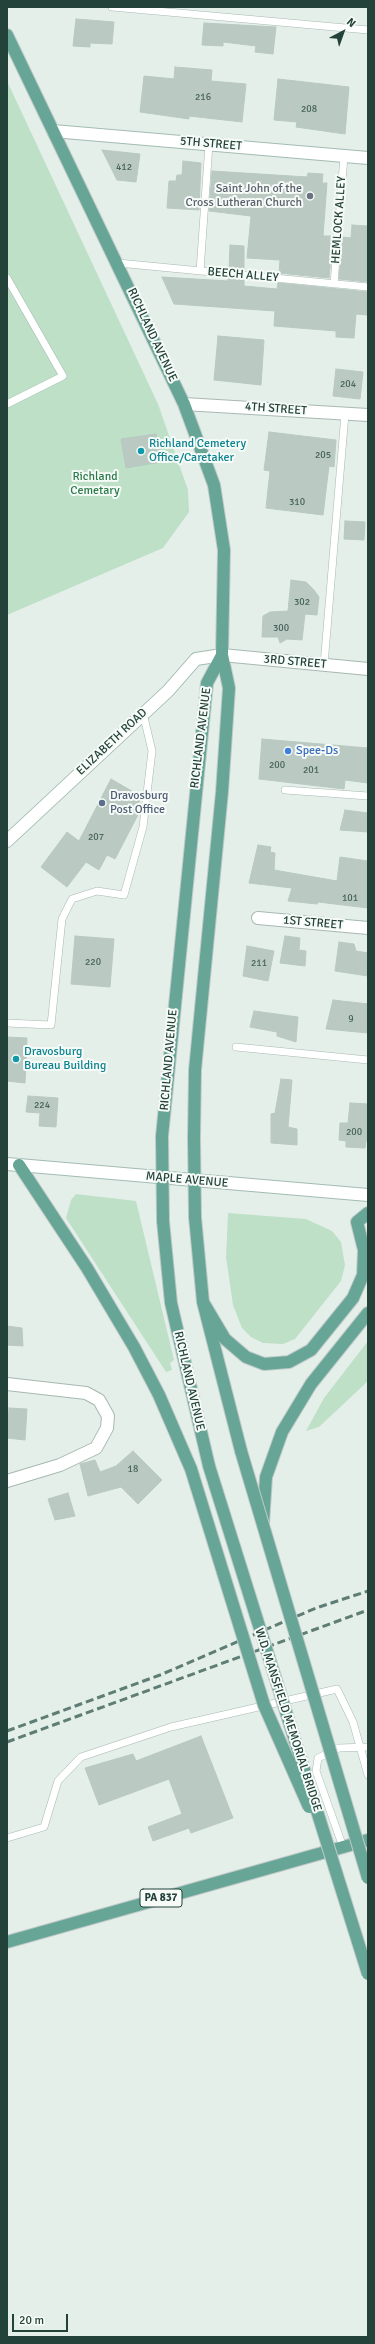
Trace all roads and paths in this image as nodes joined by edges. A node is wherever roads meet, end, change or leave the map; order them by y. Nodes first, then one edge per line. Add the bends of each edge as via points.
1 (112, 7) edge
2 (368, 30) edge
3 (7, 34) edge
4 (53, 131) junction
5 (209, 144) junction
6 (344, 156) junction
7 (368, 158) edge
8 (118, 263) junction
9 (200, 271) junction
10 (7, 278) edge
11 (334, 284) junction
12 (368, 287) edge
13 (7, 404) edge
14 (184, 404) junction
15 (345, 414) junction
16 (368, 415) edge
17 (222, 655) junction
18 (324, 665) junction
19 (368, 669) edge
20 (143, 713) junction
21 (285, 790) dead end
22 (368, 796) edge
23 (7, 841) edge
24 (258, 918) dead end
25 (368, 928) edge
26 (7, 1023) edge
27 (236, 1047) dead end
28 (368, 1060) edge
29 (13, 1164) edge
30 (368, 1195) edge
31 (368, 1213) edge
32 (203, 1302) junction
33 (368, 1313) edge
34 (7, 1384) edge
35 (209, 1466) joint
36 (7, 1481) edge
37 (263, 1531) junction
38 (364, 1747) edge
39 (368, 1775) edge
40 (7, 1838) edge
41 (368, 1840) edge
42 (343, 1847) junction
43 (335, 1868) junction
44 (368, 1878) edge
45 (7, 1942) edge
46 (368, 1974) edge

1 - 2 lane
3 - 4 main road, RICHLAND AVENUE
4 - 5 street, 5TH STREET
4 - 8 main road, RICHLAND AVENUE
5 - 6 street, 5TH STREET
5 - 9 lane
6 - 7 street, 5TH STREET
6 - 11 lane, HEMLOCK ALLEY
8 - 9 lane, BEECH ALLEY
8 - 14 main road, RICHLAND AVENUE
9 - 11 lane, BEECH ALLEY
10 - 13 lane via 64,376
11 - 12 lane, BEECH ALLEY
14 - 15 street, 4TH STREET
14 - 17 main road, RICHLAND AVENUE via 214,485 224,550
15 - 16 street, 4TH STREET
15 - 18 lane
17 - 18 street, 3RD STREET
17 - 20 street, ELIZABETH ROAD via 196,659 168,691
17 - 32 main road, RICHLAND AVENUE, bridge via 229,688 222,792 195,1070 195,1217
17 - 35 main road, RICHLAND AVENUE, bridge via 207,683 162,1136 163,1221 171,1303
18 - 19 street, 3RD STREET
20 - 23 street, ELIZABETH ROAD
20 - 26 lane via 152,751 143,826 124,895 97,891 72,899 62,918 51,1025
21 - 22 lane
24 - 25 street, 1ST STREET
27 - 28 lane
29 - 30 street, MAPLE AVENUE
29 - 43 main road, bridge via 87,1268 134,1347 159,1396 191,1469 264,1705
31 - 32 main road via 357,1222 364,1250 364,1275 353,1298 311,1350 289,1362 264,1364 246,1357 224,1339
32 - 37 main road, RICHLAND AVENUE, bridge
33 - 37 main road, bridge via 311,1384 282,1432 266,1476
34 - 36 street via 86,1393 100,1400 108,1416 107,1428 96,1448 60,1465
35 - 43 main road, W.D. MANSFIELD MEMORIAL BRIDGE, bridge
37 - 44 main road, bridge
38 - 39 lane
38 - 40 lane via 337,1689 171,1727 81,1757 58,1781 44,1827
38 - 42 lane via 339,1748 318,1758 316,1771
41 - 42 main road, PA 837
42 - 45 main road, PA 837
43 - 46 main road, W.D. MANSFIELD MEMORIAL BRIDGE, bridge

